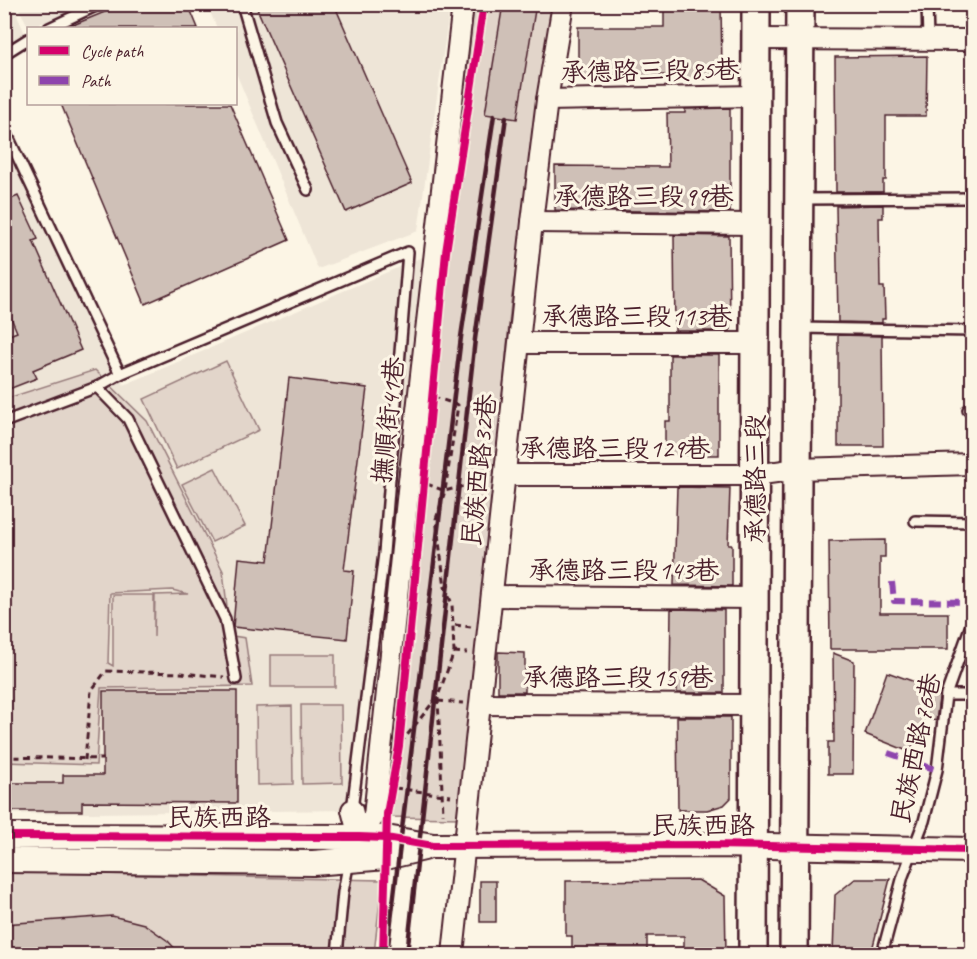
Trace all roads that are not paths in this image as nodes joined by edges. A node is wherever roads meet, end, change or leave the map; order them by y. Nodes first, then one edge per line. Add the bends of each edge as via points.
1 (100, 4) edge
2 (242, 4) edge
3 (463, 4) edge
4 (563, 4) edge
5 (756, 4) edge
6 (800, 4) edge
7 (927, 4) edge
8 (51, 27) edge
9 (756, 39) junction
10 (27, 40) edge
11 (801, 40) junction
12 (928, 40) junction
13 (972, 40) edge
14 (4, 54) edge
15 (754, 96) junction
16 (547, 100) junction
17 (4, 128) edge
18 (308, 189) dead end
19 (972, 198) edge
20 (799, 199) junction
21 (532, 222) junction
22 (755, 224) junction
23 (797, 328) junction
24 (972, 331) edge
25 (520, 343) junction
26 (754, 343) junction
27 (120, 374) junction
28 (97, 387) junction
29 (4, 422) edge
30 (972, 464) edge
31 (797, 470) junction
32 (755, 475) junction
33 (497, 477) junction
34 (915, 521) dead end
35 (972, 522) edge
36 (492, 596) junction
37 (755, 597) junction
38 (972, 622) edge
39 (236, 679) road end
40 (945, 695) junction
41 (972, 695) edge
42 (473, 703) junction
43 (754, 705) junction
44 (352, 810) joint
45 (4, 836) edge
46 (359, 837) junction
47 (465, 845) junction
48 (753, 845) junction
49 (433, 846) junction
50 (796, 848) junction
51 (913, 850) junction
52 (972, 850) edge
53 (4, 860) edge
54 (350, 861) junction
55 (337, 954) edge
56 (453, 954) edge
57 (753, 954) edge
58 (794, 954) edge
59 (882, 954) edge

1 - 8 lane
2 - 18 lane via 277,123
3 - 46 street, 撫順街41巷 via 374,816
4 - 16 street, 民族西路32巷
5 - 9 main road, 承德路三段
6 - 11 main road, 承德路三段
7 - 12 lane
9 - 11 street
9 - 15 main road, 承德路三段
10 - 14 lane
11 - 12 street
11 - 20 main road, 承德路三段
12 - 13 street
15 - 16 street, 承德路三段85巷
15 - 22 main road, 承德路三段
16 - 21 street, 民族西路32巷
17 - 27 lane
19 - 20 lane
20 - 23 main road, 承德路三段
21 - 22 street, 承德路三段99巷
21 - 25 street, 民族西路32巷
22 - 26 main road, 承德路三段
23 - 24 lane
23 - 31 main road, 承德路三段
25 - 26 street, 承德路三段113巷
25 - 33 street, 民族西路32巷
26 - 32 main road, 承德路三段
27 - 28 lane
27 - 44 lane via 408,252 384,553
28 - 29 lane
28 - 39 lane via 128,419 225,619
30 - 31 street, 承德路三段129巷
31 - 32 street, 承德路三段129巷
31 - 50 main road, 承德路三段
32 - 33 street, 承德路三段129巷
32 - 37 main road, 承德路三段
33 - 36 street, 民族西路32巷
34 - 35 lane
36 - 37 street, 承德路三段143巷
36 - 42 street, 民族西路32巷
37 - 43 main road, 承德路三段
38 - 40 lane, 民族西路76巷
40 - 41 lane
40 - 51 lane, 民族西路76巷 via 940,760
42 - 43 street, 承德路三段159巷
42 - 47 street, 民族西路32巷
43 - 48 main road, 承德路三段
44 - 46 street
45 - 46 street, 民族西路
46 - 49 street, 民族西路
46 - 54 lane
47 - 48 street, 民族西路
47 - 49 street, 民族西路
47 - 56 street, 民族西路32巷
48 - 50 street, 民族西路
48 - 57 main road, 承德路三段
49 - 54 street, 民族西路
50 - 51 street, 民族西路
50 - 58 main road, 承德路三段
51 - 52 street, 民族西路
51 - 59 lane, 民族西路76巷
53 - 54 street, 民族西路
54 - 55 lane

